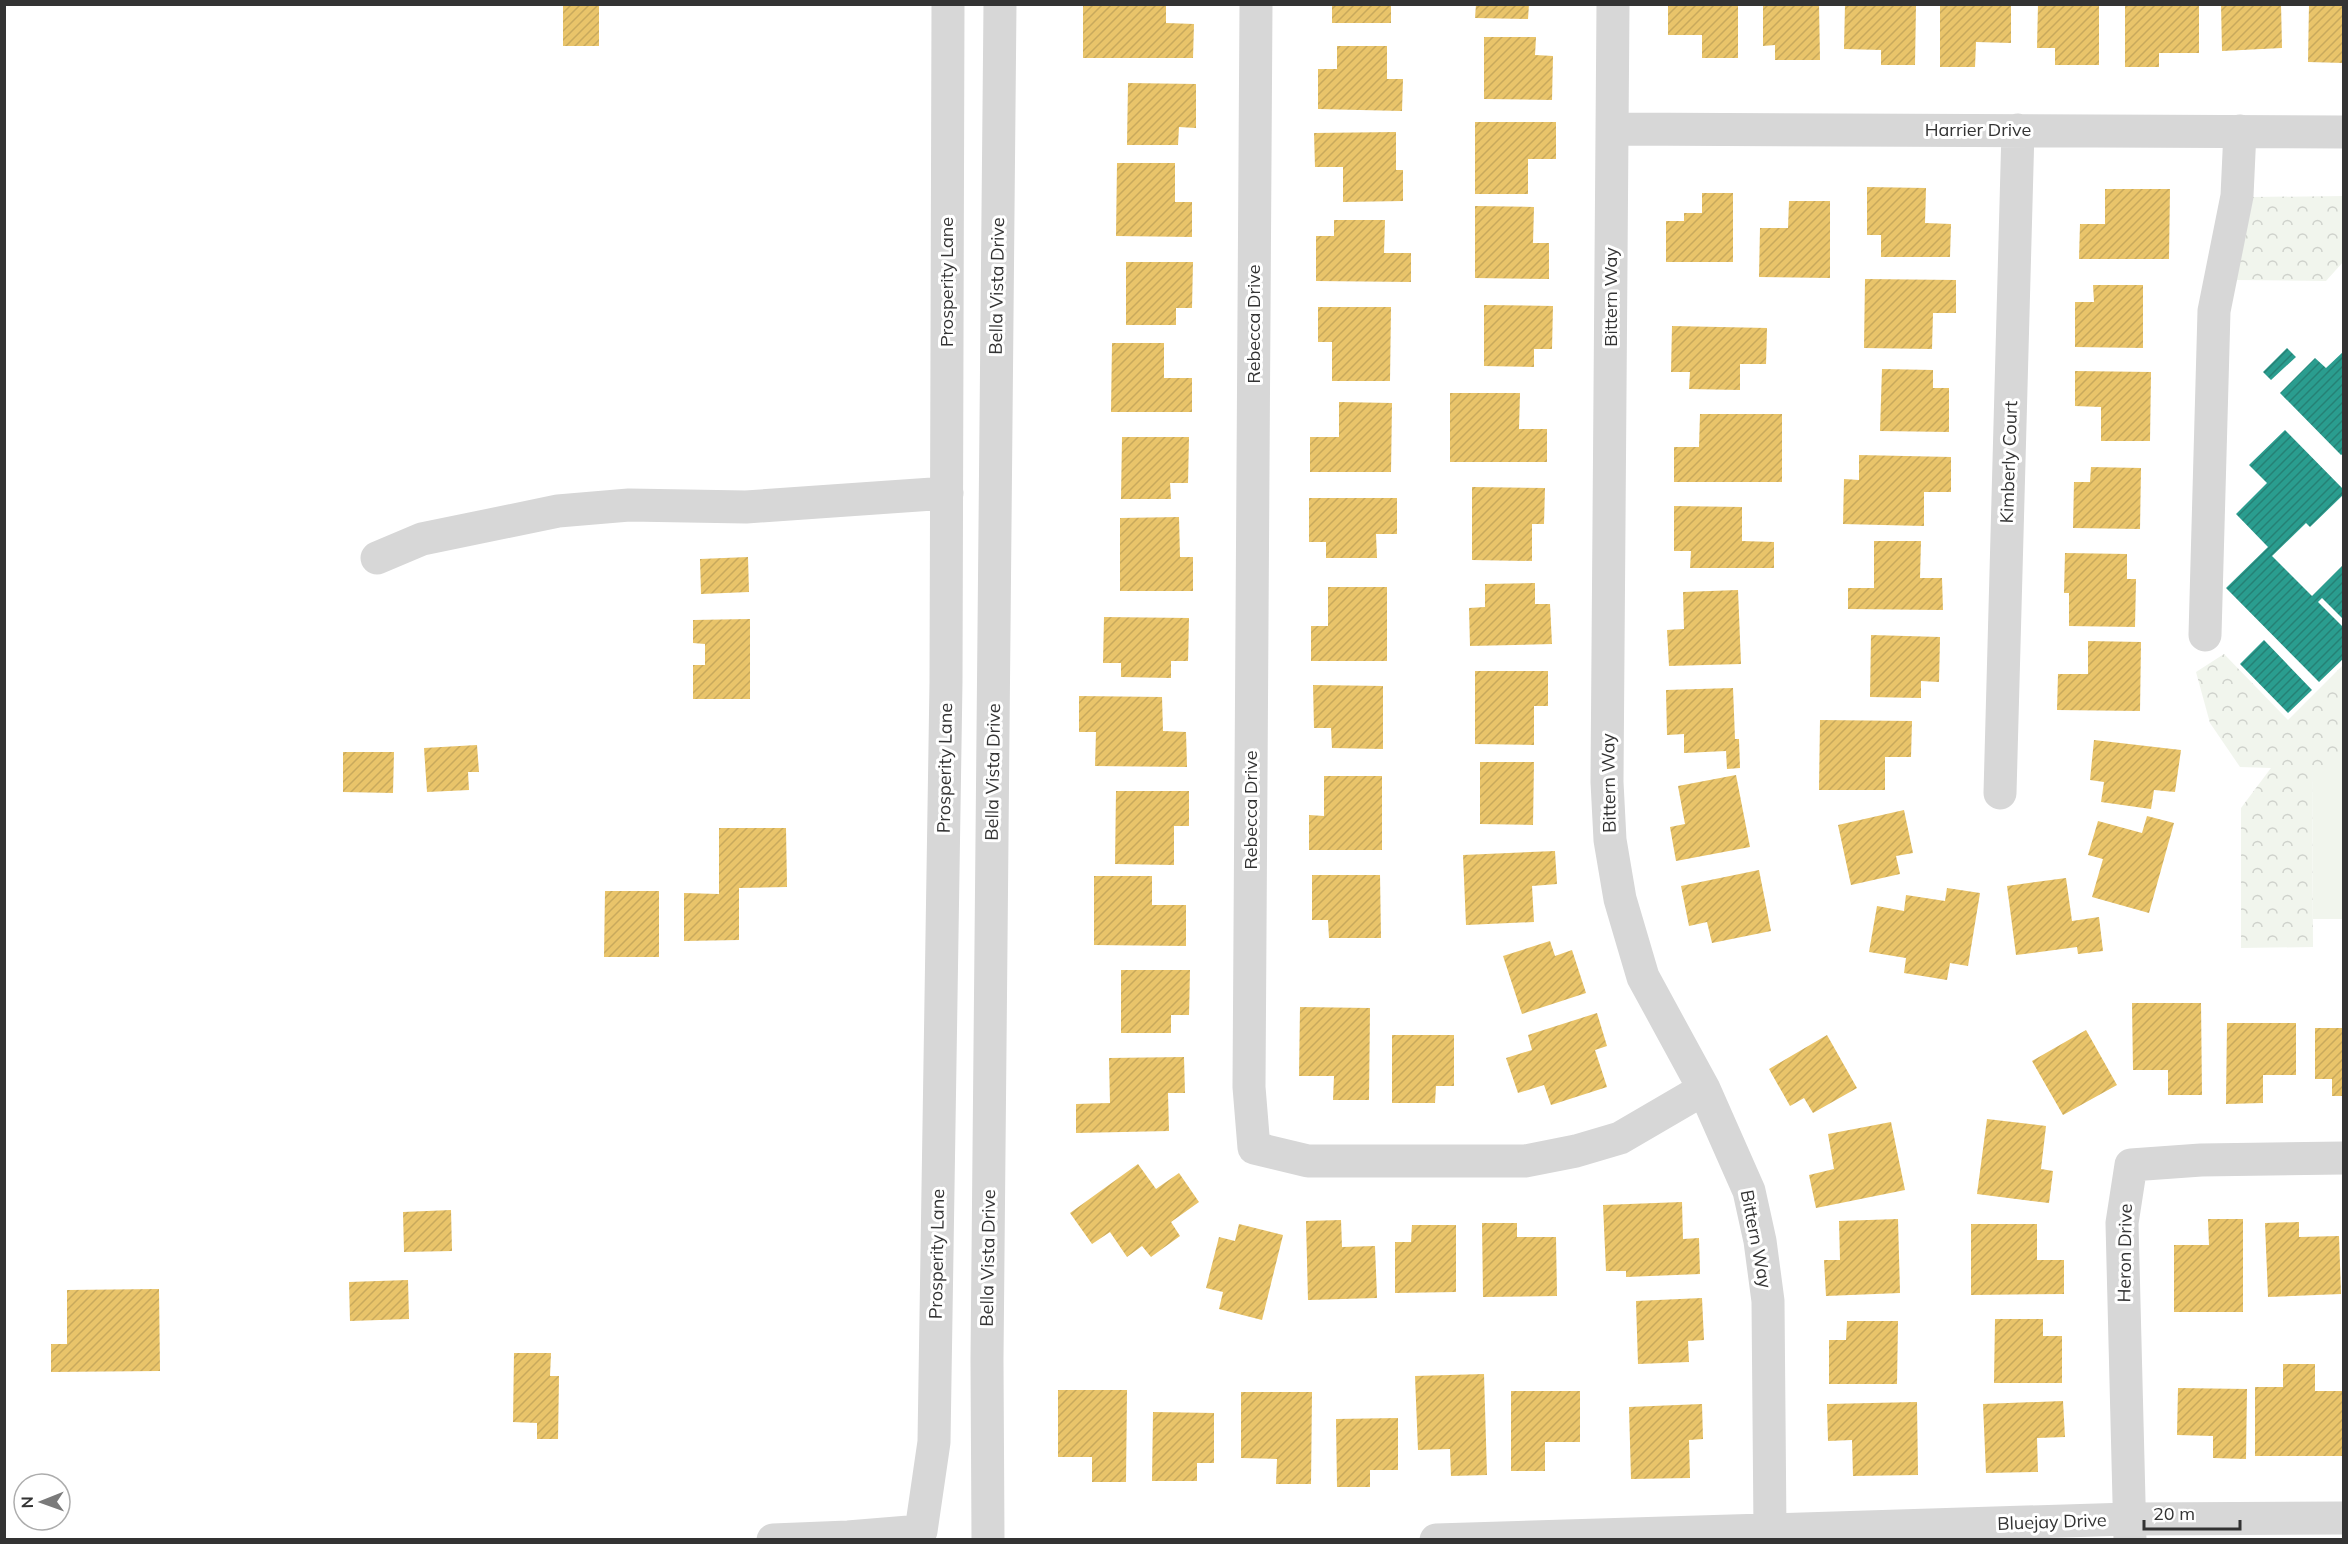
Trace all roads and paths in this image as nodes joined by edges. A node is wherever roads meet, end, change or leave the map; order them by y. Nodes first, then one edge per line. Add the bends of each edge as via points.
1 (948, 4) edge
2 (1000, 4) edge
3 (1256, 4) edge
4 (1613, 4) edge
5 (1612, 129) junction
6 (2018, 130) junction
7 (2240, 131) junction
8 (2343, 132) edge
9 (947, 493) junction
10 (377, 558) dead end
11 (2205, 635) dead end
12 (2000, 793) dead end
13 (1704, 1089) junction
14 (2343, 1158) edge
15 (2343, 1518) edge
16 (2129, 1529) edge
17 (1770, 1531) junction
18 (773, 1539) edge
19 (813, 1539) edge
20 (989, 1539) edge
21 (1436, 1539) edge

1 - 9 street, Prosperity Lane
2 - 20 street, Bella Vista Drive via 987,1360
3 - 13 street, Rebecca Drive via 1249,1075 1254,1148 1308,1161 1525,1161 1620,1138
4 - 5 street, Bittern Way
5 - 6 street, Harrier Drive
5 - 13 street, Bittern Way via 1607,782 1610,840 1620,899 1643,976
6 - 7 street, Harrier Drive
6 - 12 street, Kimberly Court
7 - 8 street, Harrier Drive
7 - 11 street via 2237,196 2214,311
9 - 10 street via 746,507 629,505 558,511 422,539
9 - 19 street, Prosperity Lane via 934,1431 921,1531
13 - 17 street, Bittern Way via 1749,1191 1760,1241 1768,1301
14 - 16 street, Heron Drive via 2131,1165 2122,1223
15 - 16 street, Bluejay Drive
16 - 17 street, Bluejay Drive
17 - 21 street, Bluejay Drive
18 - 19 street

